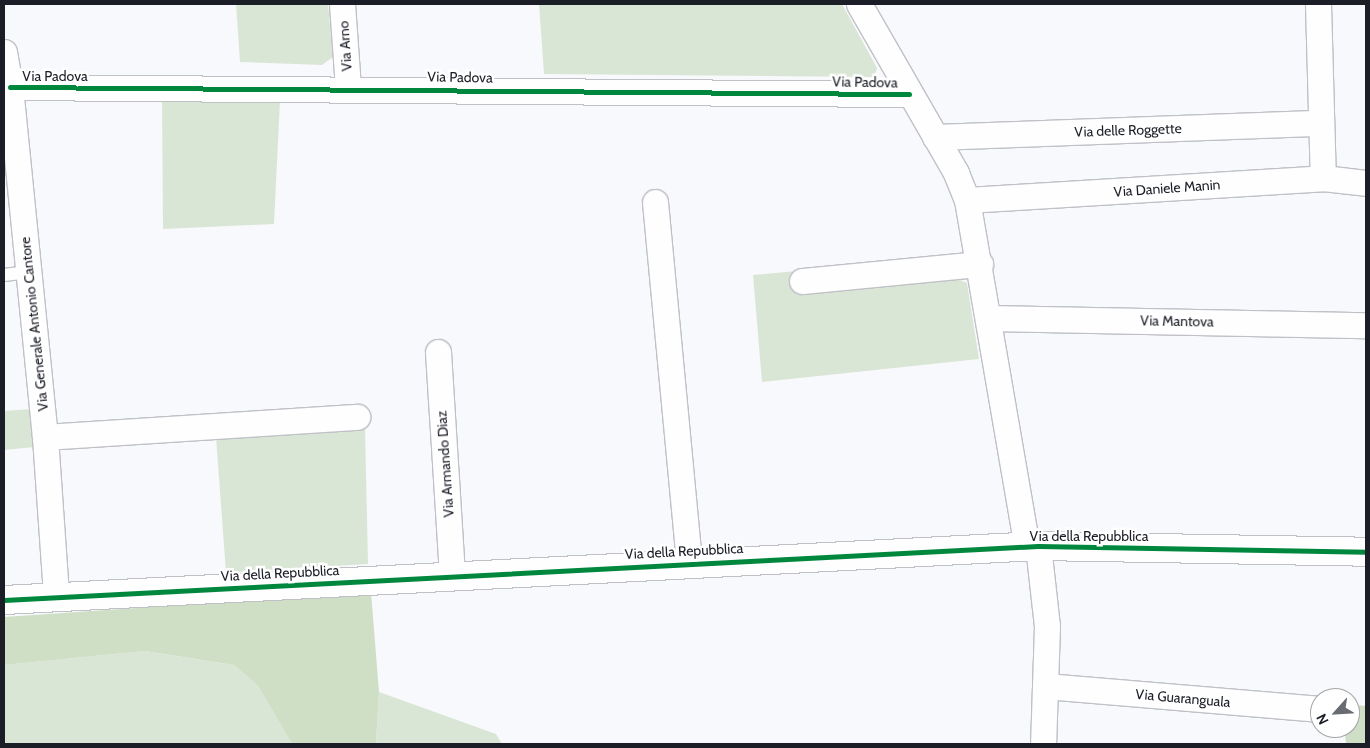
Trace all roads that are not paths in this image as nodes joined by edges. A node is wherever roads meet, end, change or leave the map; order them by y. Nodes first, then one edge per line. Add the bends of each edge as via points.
1 (342, 4) edge
2 (859, 4) edge
3 (1318, 4) edge
4 (4, 52) edge
5 (10, 87) junction
6 (348, 87) junction
7 (909, 94) junction
8 (1321, 123) junction
9 (935, 137) junction
10 (1322, 178) junction
11 (1366, 183) edge
12 (967, 200) junction
13 (655, 202) dead end
14 (980, 264) junction
15 (29, 272) junction
16 (4, 275) edge
17 (802, 281) dead end
18 (988, 318) junction
19 (1366, 325) edge
20 (438, 352) dead end
21 (357, 417) dead end
22 (45, 436) junction
23 (1032, 546) junction
24 (1366, 552) edge
25 (688, 562) junction
26 (452, 576) junction
27 (56, 596) junction
28 (4, 600) edge
29 (1046, 686) junction
30 (1310, 708) edge
31 (1043, 744) edge

1 - 6 street, Via Arno
2 - 7 street
3 - 8 street
4 - 5 street, Via Generale Antonio Cantore
5 - 6 street, Via Padova
5 - 15 street, Via Generale Antonio Cantore
6 - 7 street, Via Padova
7 - 9 street
8 - 9 street, Via delle Roggette
8 - 10 street
9 - 12 street
10 - 11 street, Via Daniele Manin
10 - 12 street, Via Daniele Manin
12 - 14 street
13 - 25 street
14 - 17 street
14 - 18 street
15 - 16 lane
15 - 22 street, Via Generale Antonio Cantore
18 - 19 street, Via Mantova
18 - 23 street
20 - 26 street, Via Armando Diaz
21 - 22 street
22 - 27 street, Via Generale Antonio Cantore
23 - 24 street, Via della Repubblica
23 - 25 street, Via della Repubblica
23 - 29 street via 1047,626
25 - 26 street, Via della Repubblica
26 - 27 street, Via della Repubblica
27 - 28 street, Via della Repubblica
29 - 30 street, Via Guaranguala
29 - 31 street

